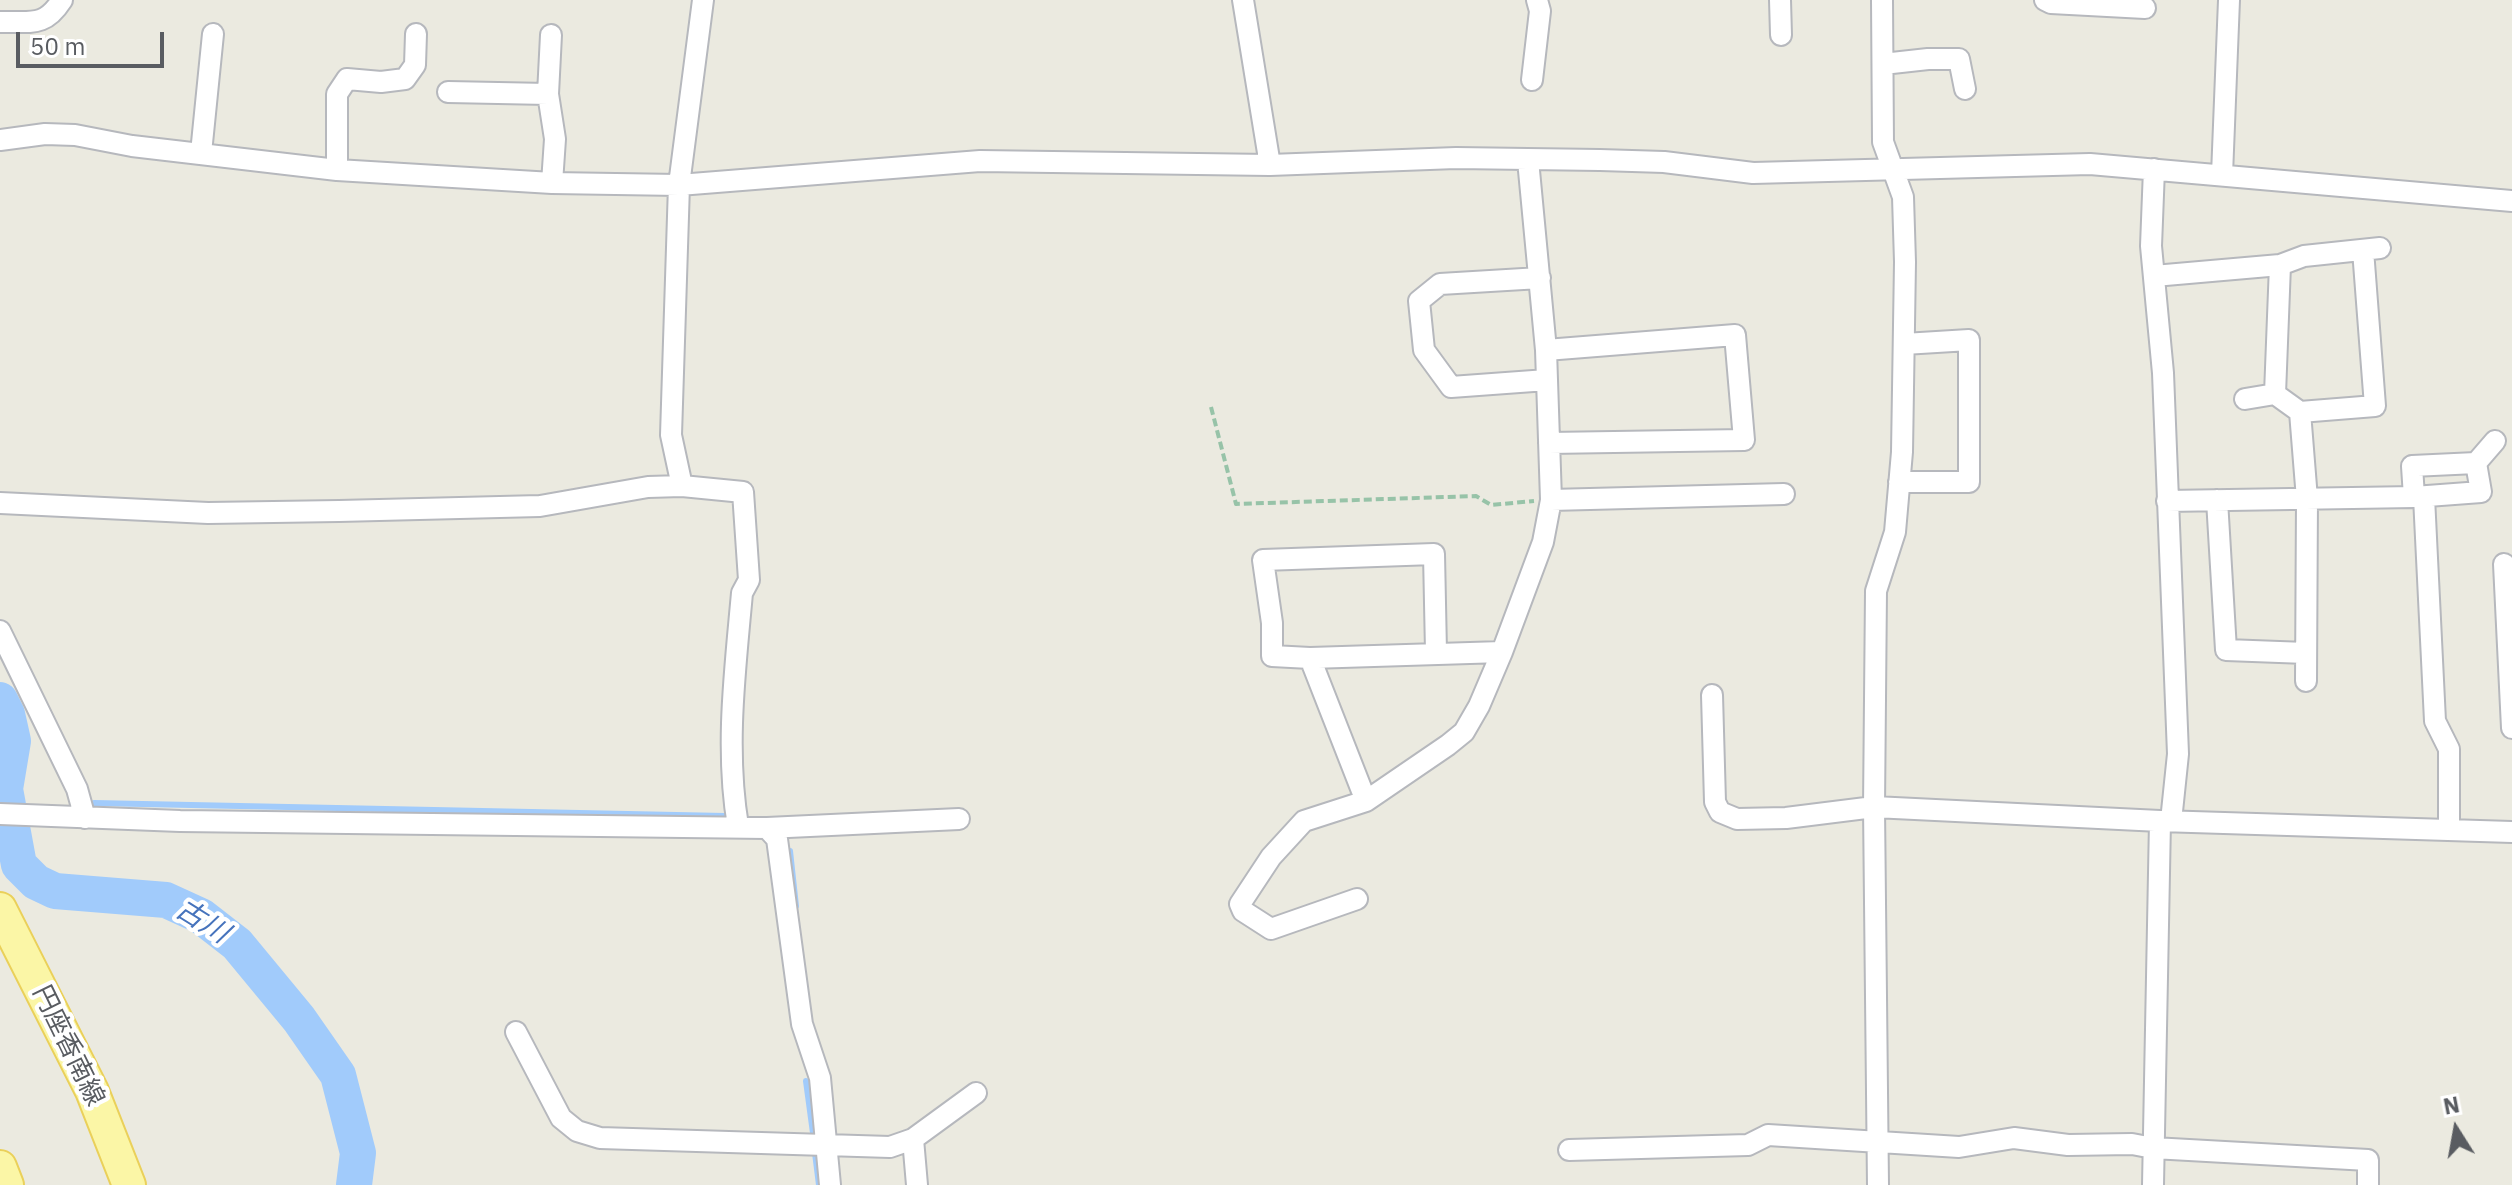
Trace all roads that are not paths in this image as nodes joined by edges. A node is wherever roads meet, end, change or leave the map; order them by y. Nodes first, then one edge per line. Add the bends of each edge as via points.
1 (62, 0) edge
2 (703, 0) edge
3 (1243, 0) edge
4 (1537, 0) edge
5 (1780, 0) edge
6 (1882, 0) edge
7 (2045, 0) edge
8 (2229, 0) edge
9 (2104, 3) edge
10 (2145, 8) dead end
11 (0, 22) edge
12 (213, 34) dead end
13 (416, 34) dead end
14 (551, 35) dead end
15 (1781, 35) dead end
16 (1883, 64) junction
17 (1532, 80) dead end
18 (1965, 89) dead end
19 (448, 92) dead end
20 (548, 94) junction
21 (0, 140) edge
22 (201, 153) junction
23 (1528, 160) junction
24 (1270, 165) junction
25 (2154, 169) junction
26 (337, 170) junction
27 (1895, 170) junction
28 (2222, 175) junction
29 (552, 183) junction
30 (679, 185) junction
31 (2512, 201) edge
32 (2280, 265) junction
33 (2154, 276) junction
34 (1540, 278) junction
35 (1904, 344) junction
36 (1546, 350) junction
37 (1547, 380) junction
38 (2275, 394) junction
39 (2245, 399) dead end
40 (2300, 412) junction
41 (2495, 441) dead end
42 (1549, 443) junction
43 (2476, 463) junction
44 (1899, 482) junction
45 (682, 486) junction
46 (1784, 494) dead end
47 (2419, 497) junction
48 (2307, 499) junction
49 (1551, 500) junction
50 (2217, 500) junction
51 (2167, 501) junction
52 (0, 503) edge
53 (2504, 564) dead end
54 (2509, 588) edge
55 (0, 631) edge
56 (1436, 652) junction
57 (1502, 652) junction
58 (2306, 653) junction
59 (2510, 654) edge
60 (1310, 658) junction
61 (2306, 681) dead end
62 (1712, 695) dead end
63 (2512, 728) edge
64 (1366, 801) junction
65 (1874, 807) junction
66 (0, 814) edge
67 (85, 818) junction
68 (959, 819) dead end
69 (2165, 821) junction
70 (738, 826) junction
71 (767, 828) junction
72 (2449, 830) junction
73 (2512, 832) edge
74 (1357, 899) dead end
75 (0, 909) edge
76 (516, 1032) dead end
77 (976, 1093) dead end
78 (913, 1139) junction
79 (1879, 1141) junction
80 (826, 1146) junction
81 (2153, 1148) junction
82 (1569, 1150) dead end
83 (0, 1167) edge
84 (7, 1185) edge
85 (129, 1185) edge
86 (830, 1185) edge
87 (917, 1185) edge
88 (1878, 1185) edge
89 (2153, 1185) edge
90 (2368, 1185) edge

1 - 11 street via 51,16 40,20
2 - 30 street
3 - 24 street
4 - 17 street
5 - 15 street
6 - 16 street
7 - 9 street
8 - 28 street
9 - 10 street
12 - 22 street
13 - 26 street via 415,65 405,79 347,79 337,94
14 - 20 street
16 - 18 street via 1959,59
16 - 27 street via 1883,142
19 - 20 street
20 - 29 street via 555,139
21 - 22 street via 75,135
22 - 26 street
23 - 24 street
23 - 27 street via 1664,162 1753,173
23 - 34 street
24 - 30 street via 967,162
25 - 27 street via 2090,164
25 - 28 street
25 - 33 street
26 - 29 street
27 - 35 street via 1903,197
28 - 31 street
29 - 30 street
30 - 45 street via 671,435
32 - 33 street
32 - 38 street
32 - 40 street via 2304,256 2372,249 2375,406
33 - 51 street
34 - 36 street
34 - 37 street via 1440,284 1419,301 1424,350 1451,387
35 - 44 street
35 - 44 street via 1969,340 1969,482
36 - 37 street
36 - 42 street via 1735,335 1744,440
37 - 42 street
38 - 39 street
38 - 40 street
40 - 48 street
41 - 43 street
42 - 49 street
43 - 47 street via 2481,492
43 - 47 street via 2412,466
44 - 65 street via 1895,532 1876,591
45 - 52 street via 509,507 208,513
45 - 70 street via 743,492 749,580 742,593 731,729 731,788
46 - 49 street
47 - 48 street
47 - 72 street via 2435,721 2449,749
48 - 50 street
48 - 58 street
49 - 57 street via 1543,542
50 - 51 street
50 - 58 street via 2226,650
51 - 69 street via 2178,754
53 - 54 street
54 - 59 street
55 - 67 street via 77,789
56 - 57 street
56 - 60 street
56 - 60 street via 1434,554 1263,560 1272,656
57 - 64 street via 1464,732
58 - 61 street
59 - 63 street
60 - 64 street
62 - 65 street via 1715,802 1720,812 1737,819 1786,818
64 - 74 street via 1304,821 1271,857 1240,904 1271,929
65 - 69 street
65 - 79 street
66 - 67 street
67 - 70 street
68 - 71 street
69 - 72 street
69 - 81 street
70 - 71 street
71 - 80 street via 777,839 802,1024 820,1078
72 - 73 street
75 - 85 main road, 円座香南線 via 92,1091
76 - 80 street via 561,1118 577,1131 600,1138
77 - 78 street
78 - 80 street via 890,1147
78 - 87 street
79 - 81 street via 1959,1147 2014,1138
79 - 82 street via 1768,1135 1748,1145
79 - 88 street
80 - 86 street
81 - 89 street
81 - 90 street via 2368,1160
83 - 84 main road

